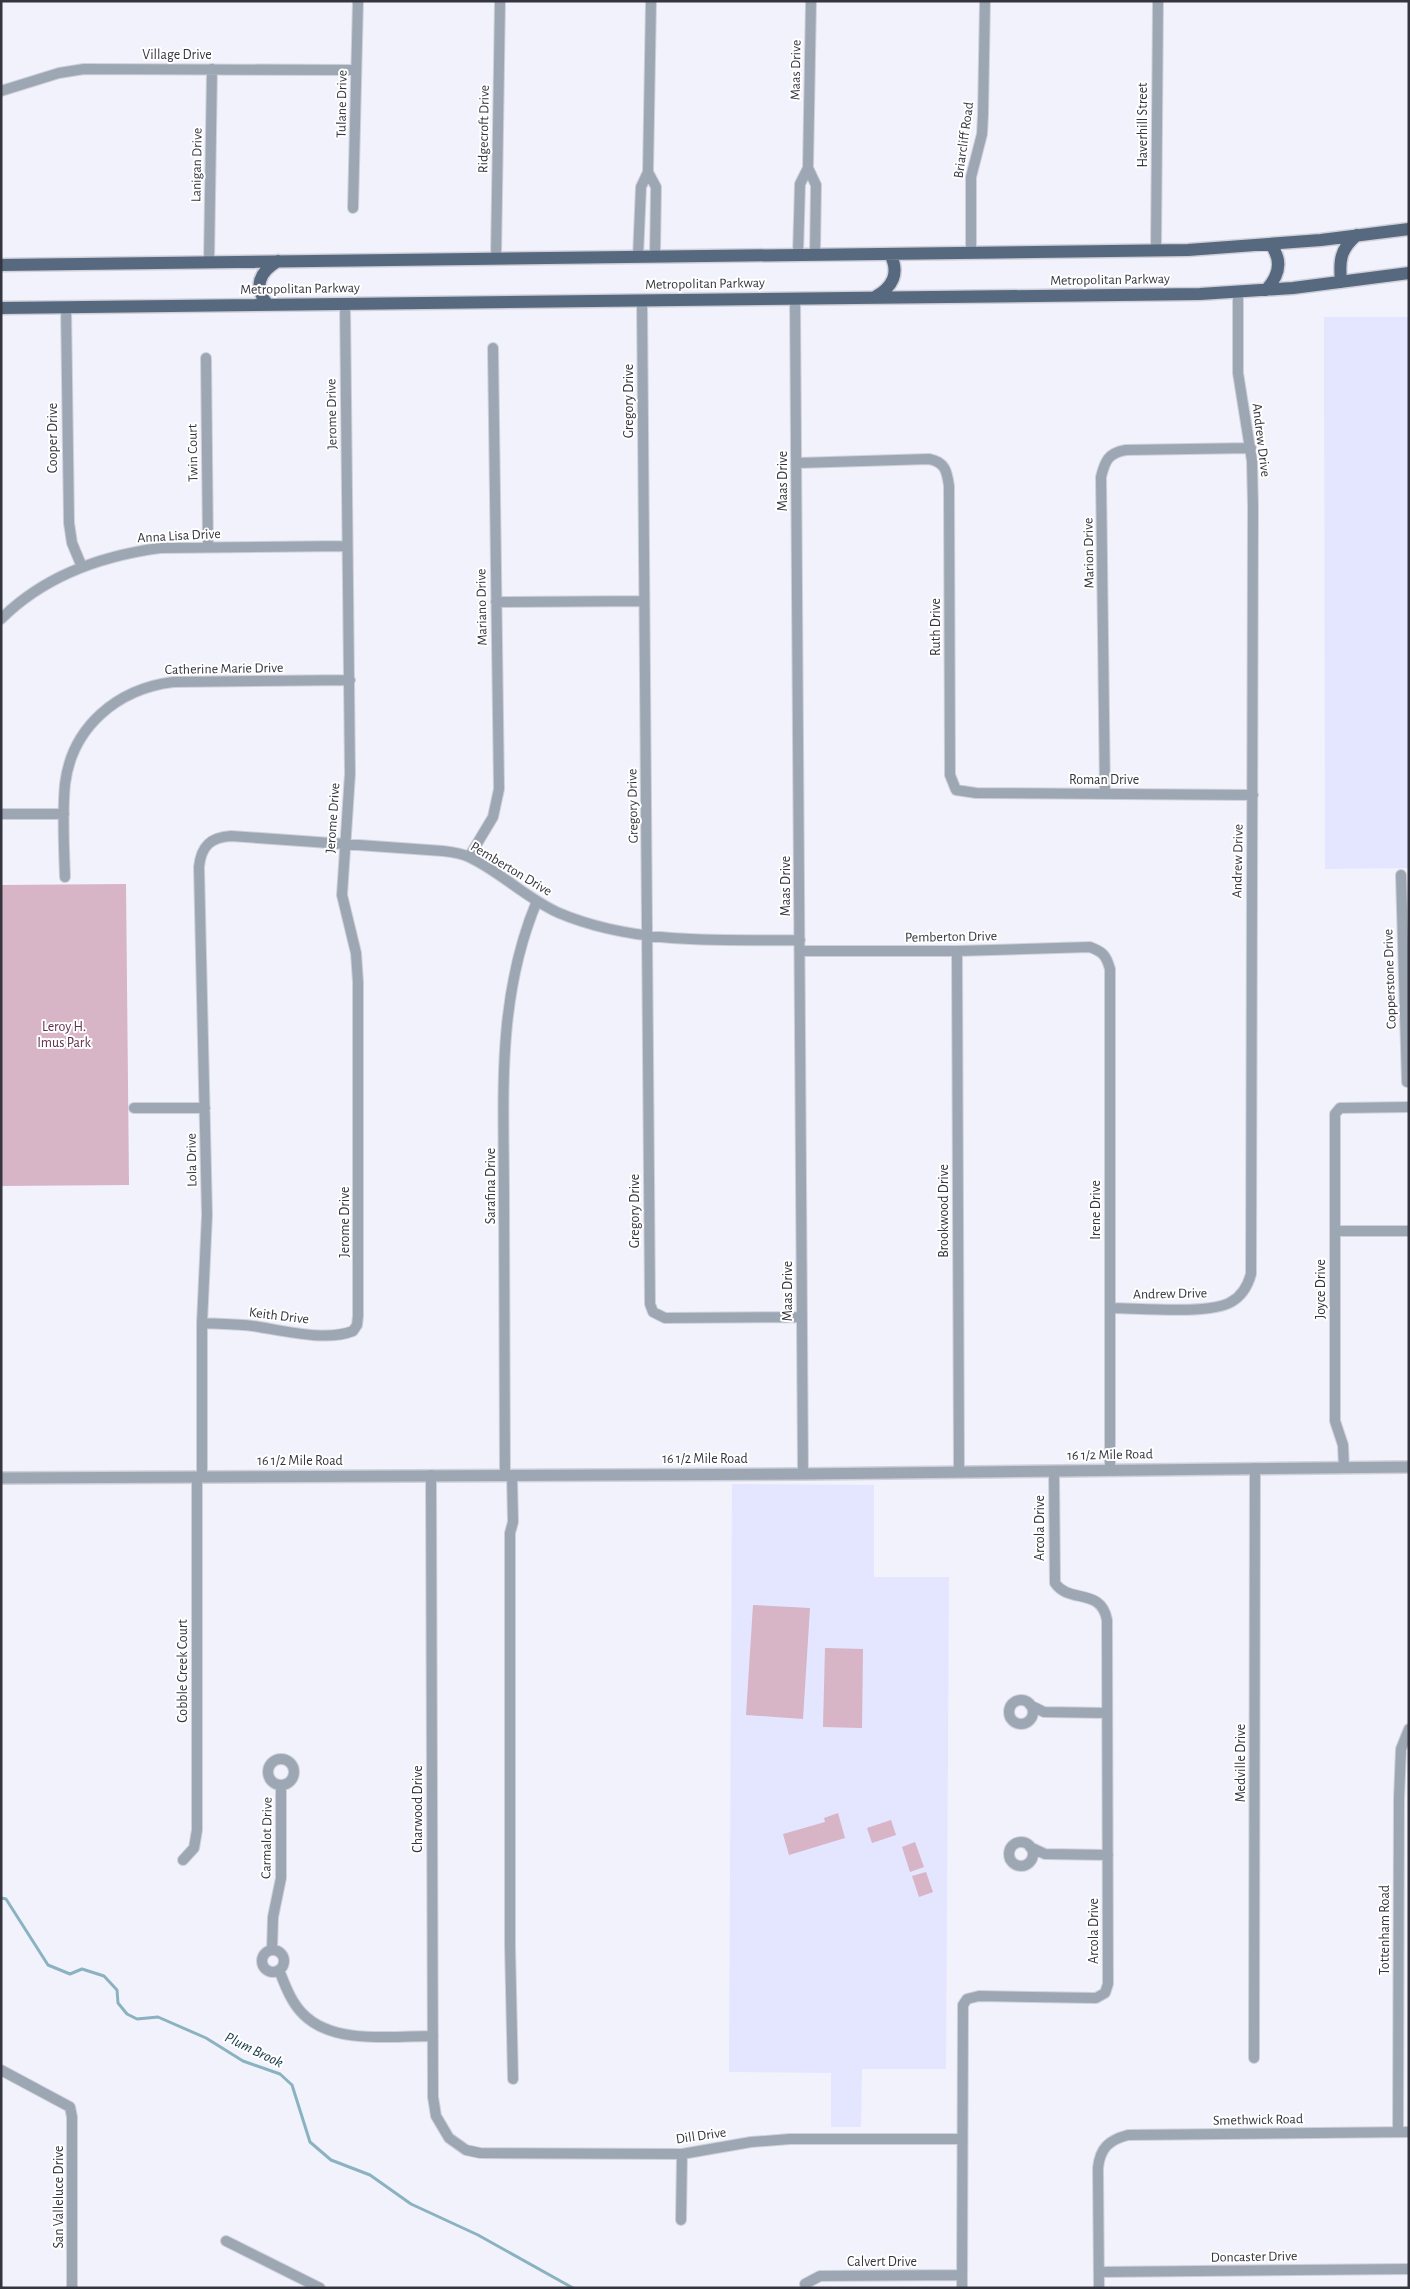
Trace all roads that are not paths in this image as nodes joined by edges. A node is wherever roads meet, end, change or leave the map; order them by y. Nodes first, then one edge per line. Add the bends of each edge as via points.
1 (358, 1) edge
2 (500, 1) edge
3 (651, 1) edge
4 (811, 1) edge
5 (985, 1) edge
6 (1158, 1) edge
7 (212, 69) junction
8 (356, 70) junction
9 (1, 91) edge
10 (808, 168) junction
11 (648, 172) junction
12 (353, 208) dead end
13 (1409, 229) edge
14 (1357, 236) junction
15 (1271, 245) junction
16 (1156, 250) junction
17 (971, 253) junction
18 (798, 254) junction
19 (815, 254) junction
20 (890, 254) junction
21 (638, 256) junction
22 (655, 256) junction
23 (496, 258) junction
24 (278, 261) junction
25 (209, 262) junction
26 (1, 264) edge
27 (1409, 273) edge
28 (1341, 282) junction
29 (1266, 290) junction
30 (1238, 293) junction
31 (876, 297) junction
32 (795, 298) junction
33 (642, 300) junction
34 (344, 304) junction
35 (268, 305) junction
36 (66, 307) junction
37 (1, 308) edge
38 (493, 348) dead end
39 (206, 358) dead end
40 (1251, 448) junction
41 (797, 463) junction
42 (347, 546) junction
43 (208, 547) junction
44 (82, 567) junction
45 (496, 602) junction
46 (644, 602) junction
47 (1, 619) edge
48 (350, 680) junction
49 (956, 790) joint
50 (1105, 794) junction
51 (1253, 795) junction
52 (1, 814) edge
53 (64, 814) junction
54 (207, 844) joint
55 (346, 844) junction
56 (469, 857) junction
57 (1401, 875) dead end
58 (65, 877) dead end
59 (537, 901) junction
60 (647, 935) junction
61 (800, 946) junction
62 (957, 951) junction
63 (1102, 952) joint
64 (1406, 984) edge
65 (1406, 1082) dead end
66 (1409, 1107) edge
67 (134, 1108) dead end
68 (205, 1108) junction
69 (1335, 1231) junction
70 (1409, 1231) edge
71 (1110, 1308) junction
72 (802, 1317) junction
73 (202, 1323) junction
74 (353, 1330) joint
75 (1409, 1467) edge
76 (1255, 1468) junction
77 (1344, 1468) junction
78 (1110, 1470) junction
79 (1054, 1471) junction
80 (959, 1472) junction
81 (803, 1474) junction
82 (509, 1475) junction
83 (431, 1476) junction
84 (200, 1477) junction
85 (1, 1478) edge
86 (1030, 1705) junction
87 (1044, 1712) junction
88 (1107, 1713) junction
89 (1031, 1719) junction
90 (1409, 1729) edge
91 (281, 1785) dead end
92 (1030, 1847) junction
93 (1045, 1854) junction
94 (1108, 1855) junction
95 (183, 1860) dead end
96 (1030, 1862) junction
97 (272, 1950) junction
98 (279, 1970) junction
99 (433, 2036) junction
100 (1254, 2058) dead end
101 (1, 2070) edge
102 (513, 2079) dead end
103 (1398, 2132) junction
104 (1409, 2132) edge
105 (449, 2138) joint
106 (961, 2139) junction
107 (682, 2154) junction
108 (681, 2220) dead end
109 (226, 2241) dead end
110 (1409, 2269) edge
111 (1099, 2272) junction
112 (961, 2275) junction
113 (805, 2284) dead end
114 (72, 2288) edge
115 (320, 2288) edge
116 (962, 2288) edge
117 (1099, 2288) edge

1 - 8 street, Tulane Drive
2 - 23 street, Ridgecroft Drive
3 - 11 street
4 - 10 street, Maas Drive
5 - 17 street, Briarcliff Road via 984,115 971,177
6 - 16 street, Haverhill Street
7 - 8 street, Village Drive
7 - 9 street, Village Drive via 72,70
7 - 25 street, Lanigan Drive
8 - 12 street, Tulane Drive
10 - 18 street, Maas Drive via 800,184
10 - 19 street, Maas Drive via 816,185
11 - 21 street via 640,187
11 - 22 street via 656,187
13 - 14 main road, Metropolitan Parkway
14 - 15 main road, Metropolitan Parkway
14 - 28 main road via 1348,242 1340,256
15 - 16 main road, Metropolitan Parkway
15 - 29 main road via 1279,266 1274,281
16 - 17 main road, Metropolitan Parkway
17 - 20 main road, Metropolitan Parkway
18 - 19 main road, Metropolitan Parkway
18 - 22 main road, Metropolitan Parkway
19 - 20 main road, Metropolitan Parkway
20 - 31 main road via 895,266 894,278 889,288
21 - 22 main road, Metropolitan Parkway
21 - 23 main road, Metropolitan Parkway
23 - 24 main road, Metropolitan Parkway
24 - 25 main road, Metropolitan Parkway
24 - 35 main road via 265,271 259,281 260,292
25 - 26 main road, Metropolitan Parkway
27 - 28 main road, Metropolitan Parkway
28 - 29 main road, Metropolitan Parkway
29 - 30 main road, Metropolitan Parkway
30 - 31 main road, Metropolitan Parkway
30 - 40 street, Andrew Drive via 1239,384
31 - 32 main road, Metropolitan Parkway
32 - 33 main road, Metropolitan Parkway
32 - 41 street, Maas Drive
33 - 34 main road, Metropolitan Parkway
33 - 46 street, Gregory Drive
34 - 35 main road, Metropolitan Parkway
34 - 42 street, Jerome Drive
35 - 36 main road, Metropolitan Parkway
36 - 37 main road, Metropolitan Parkway
36 - 44 street, Cooper Drive via 69,523 72,543
38 - 45 street, Mariano Drive
39 - 43 street, Twin Court
40 - 50 street, Marion Drive via 1126,450 1112,454 1104,464
40 - 51 street, Andrew Drive via 1254,507
41 - 49 street, Ruth Drive via 929,459 943,464 946,470 949,486 950,775
41 - 61 street, Maas Drive
42 - 43 street, Anna Lisa Drive
42 - 48 street, Jerome Drive
43 - 44 street, Anna Lisa Drive via 144,550
44 - 47 street, Anna Lisa Drive via 40,588
45 - 46 street
45 - 56 street, Mariano Drive via 499,790 493,817
46 - 60 street, Gregory Drive
48 - 53 street, Catherine Marie Drive via 173,682 131,693 100,714 78,743 68,770
48 - 55 street, Jerome Drive
49 - 50 street, Roman Drive via 976,794
50 - 51 street, Roman Drive
51 - 71 street, Andrew Drive via 1250,959 1252,1260 1249,1280 1232,1302 1218,1307
52 - 53 street
53 - 58 street, Catherine Marie Drive
54 - 55 street, Pemberton Drive via 231,836
54 - 68 street, Lola Drive via 199,866
55 - 56 street, Pemberton Drive via 443,850
55 - 74 street, Jerome Drive via 342,895 356,952 358,982 358,1316
56 - 59 street, Pemberton Drive
57 - 64 street, Copperstone Drive
59 - 60 street, Pemberton Drive via 583,922
59 - 82 street, Sarafina Drive via 516,959 504,1044
60 - 61 street, Pemberton Drive
60 - 72 street, Gregory Drive via 649,1296 653,1312 677,1319
61 - 62 street, Pemberton Drive
61 - 72 street, Maas Drive
62 - 63 street, Pemberton Drive via 1090,948
62 - 80 street, Brookwood Drive
63 - 71 street, Irene Drive via 1110,968
64 - 65 street, Copperstone Drive
66 - 69 street, Joyce Drive via 1337,1110
67 - 68 street
68 - 73 street, Lola Drive via 207,1215
69 - 70 street
69 - 77 street, Joyce Drive via 1335,1420 1343,1445
71 - 78 street, Irene Drive
72 - 81 street, Maas Drive
73 - 74 street, Keith Drive via 252,1326 296,1334 338,1334
73 - 84 street, Lola Drive
75 - 77 street, 16 1/2 Mile Road
76 - 77 street, 16 1/2 Mile Road
76 - 78 street, 16 1/2 Mile Road
76 - 100 street, Medville Drive
78 - 79 street, 16 1/2 Mile Road
79 - 80 street, 16 1/2 Mile Road
79 - 88 street, Arcola Drive via 1055,1583 1064,1592 1093,1599 1105,1611 1108,1635
80 - 81 street, 16 1/2 Mile Road
81 - 82 street, 16 1/2 Mile Road
82 - 83 street, 16 1/2 Mile Road
82 - 102 street, Sarafina Drive
83 - 84 street, 16 1/2 Mile Road
83 - 99 street, Charwood Drive
84 - 85 street, 16 1/2 Mile Road
84 - 95 street, Cobble Creek Court via 197,1830 194,1848
86 - 87 street
86 - 89 street
86 - 89 street via 1016,1701 1009,1714 1017,1723 1024,1724
87 - 88 street
87 - 89 street
88 - 94 street, Arcola Drive
90 - 103 street, Tottenham Road via 1401,1749 1399,1798
91 - 97 street, Carmalot Drive via 281,1878 272,1917
92 - 93 street
92 - 96 street via 1033,1854
92 - 96 street via 1020,1843 1012,1846 1009,1853 1017,1865 1024,1866
93 - 94 street
93 - 96 street
94 - 106 street, Arcola Drive via 1105,1994 1096,1998 979,1996 965,2002 962,2009
97 - 98 street via 279,1951 284,1957 284,1964
97 - 98 street via 263,1955 263,1966 272,1972
98 - 99 street via 303,2014 332,2032 354,2036
99 - 105 street, Charwood Drive via 434,2107 440,2126
101 - 114 street, San Valleluce Drive via 70,2107
103 - 104 street, Smethwick Road
103 - 111 street, Smethwick Road via 1119,2137 1100,2154
105 - 107 street, Dill Drive via 466,2150 480,2153
106 - 107 street, Dill Drive via 790,2139 750,2142
106 - 112 street, Arcola Drive
107 - 108 street
109 - 115 street
110 - 111 street, Doncaster Drive
111 - 117 street
112 - 113 street, Calvert Drive via 820,2276
112 - 116 street, Arcola Drive

